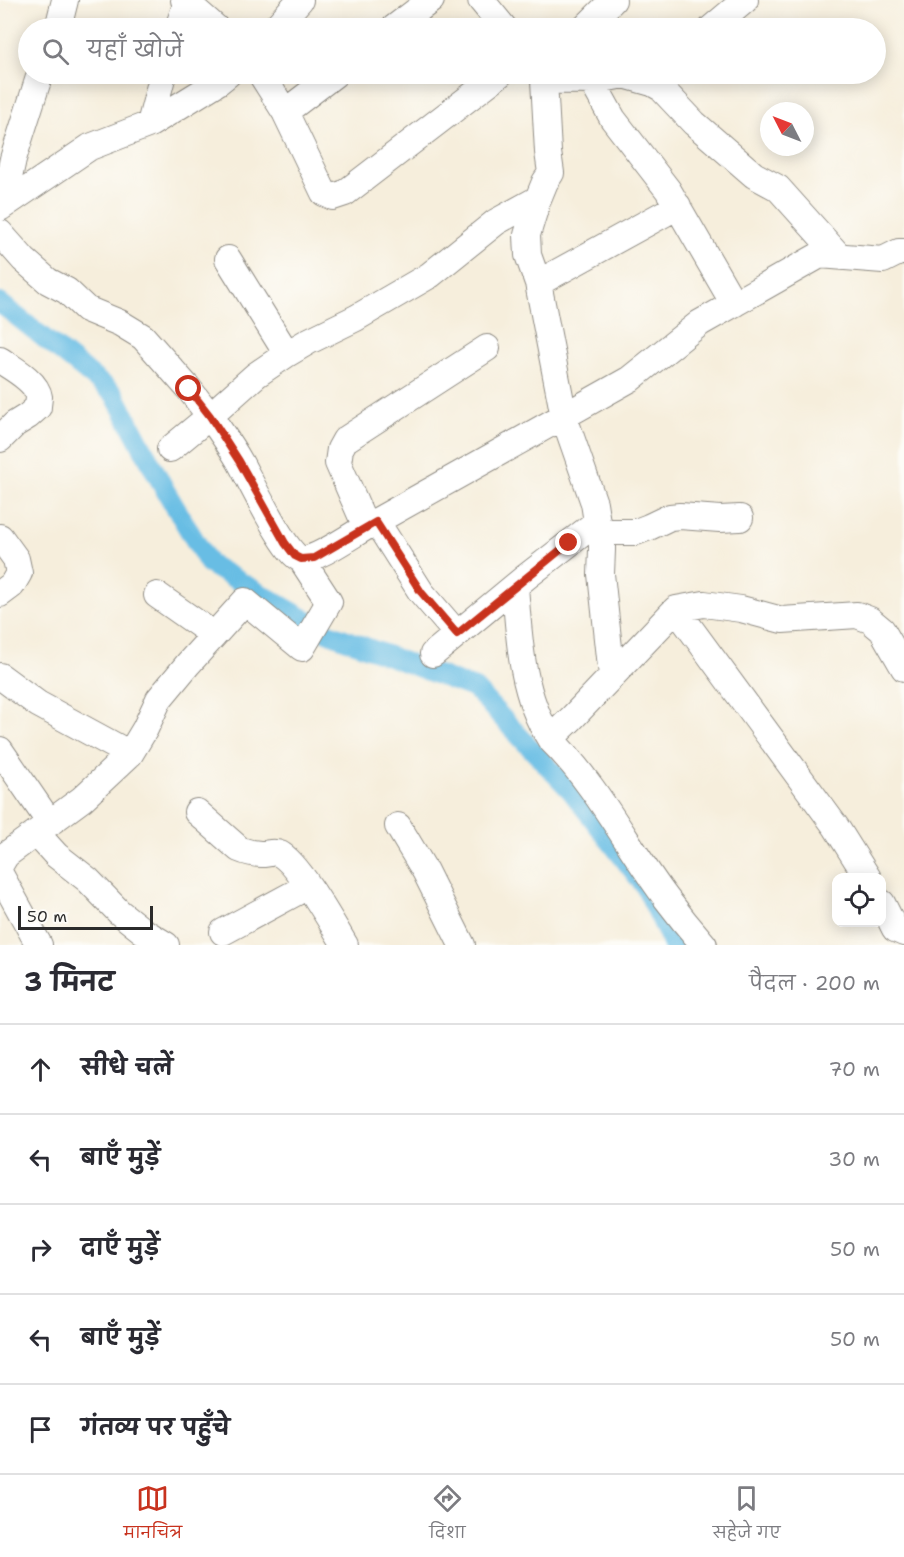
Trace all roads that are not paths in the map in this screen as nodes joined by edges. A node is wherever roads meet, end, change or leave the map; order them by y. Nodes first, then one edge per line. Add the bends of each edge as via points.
1 (65, 0) edge
2 (300, 0) edge
3 (431, 0) edge
4 (481, 0) edge
5 (613, 0) edge
6 (745, 0) edge
7 (186, 1) edge
8 (60, 18) edge
9 (181, 18) edge
10 (205, 18) edge
11 (284, 18) edge
12 (407, 18) edge
13 (496, 18) edge
14 (595, 18) edge
15 (724, 18) edge
16 (37, 84) edge
17 (160, 84) edge
18 (215, 84) edge
19 (267, 84) edge
20 (322, 84) edge
21 (487, 84) edge
22 (544, 84) edge
23 (594, 84) edge
24 (660, 84) edge
25 (285, 112) junction
26 (150, 124) junction
27 (538, 199) junction
28 (678, 206) junction
29 (1, 207) edge
30 (0, 233) edge
31 (904, 252) edge
32 (839, 256) junction
33 (228, 259) dead end
34 (538, 283) junction
35 (734, 304) junction
36 (487, 348) dead end
37 (287, 354) junction
38 (0, 360) edge
39 (210, 416) junction
40 (564, 417) junction
41 (0, 439) edge
42 (170, 449) dead end
43 (740, 518) dead end
44 (371, 524) junction
45 (600, 527) junction
46 (0, 537) edge
47 (301, 559) junction
48 (515, 586) junction
49 (0, 594) edge
50 (157, 596) dead end
51 (675, 609) junction
52 (457, 634) junction
53 (214, 635) junction
54 (433, 654) dead end
55 (904, 668) edge
56 (612, 675) junction
57 (0, 676) edge
58 (550, 739) junction
59 (0, 750) edge
60 (130, 754) junction
61 (197, 812) dead end
62 (398, 826) dead end
63 (44, 828) junction
64 (0, 865) edge
65 (865, 873) edge
66 (0, 874) edge
67 (308, 886) junction
68 (886, 911) edge
69 (223, 932) dead end
70 (904, 933) edge
71 (39, 945) edge
72 (166, 945) edge
73 (345, 945) edge
74 (462, 945) edge
75 (704, 945) edge

1 - 8 street
2 - 11 street
3 - 12 street
4 - 13 street
5 - 14 street
6 - 15 street
7 - 9 street
7 - 10 street
16 - 29 street
17 - 26 street
18 - 26 street
19 - 25 street
20 - 25 street
21 - 25 street via 345,193 333,197 324,193
22 - 27 street via 551,173
23 - 28 street via 613,119
24 - 32 street via 694,123 754,175 778,188
26 - 29 street via 90,147
27 - 34 street via 527,235 528,255
27 - 37 street via 496,222 430,275
28 - 34 street
28 - 35 street
30 - 39 street via 24,260 86,309 142,337
31 - 32 street via 883,260
32 - 35 street via 820,255
33 - 37 street
34 - 40 street
35 - 40 street via 700,323 630,379
36 - 44 street via 345,440 338,463
37 - 39 street via 256,375
38 - 41 street via 20,373 39,396 38,407
39 - 42 street
39 - 47 street via 285,543
40 - 44 street
40 - 45 street
43 - 45 street via 670,517 636,531
44 - 47 street via 314,558
44 - 52 street
45 - 48 street
45 - 56 street
46 - 49 street via 16,559 19,573
47 - 53 street via 329,602 302,648 245,601
48 - 52 street
48 - 58 street via 520,646 530,698
50 - 53 street
51 - 55 street via 704,604 782,620 857,615 882,630
51 - 56 street
51 - 65 street via 836,827
52 - 54 street
53 - 60 street via 159,699
56 - 58 street
57 - 60 street via 38,704
58 - 75 street via 568,758 666,898
59 - 63 street
60 - 63 street
61 - 67 street via 238,849 279,853
62 - 74 street
63 - 64 street via 6,855
63 - 72 street via 56,855 119,912
66 - 71 street
67 - 69 street
67 - 73 street
68 - 70 street via 895,928

